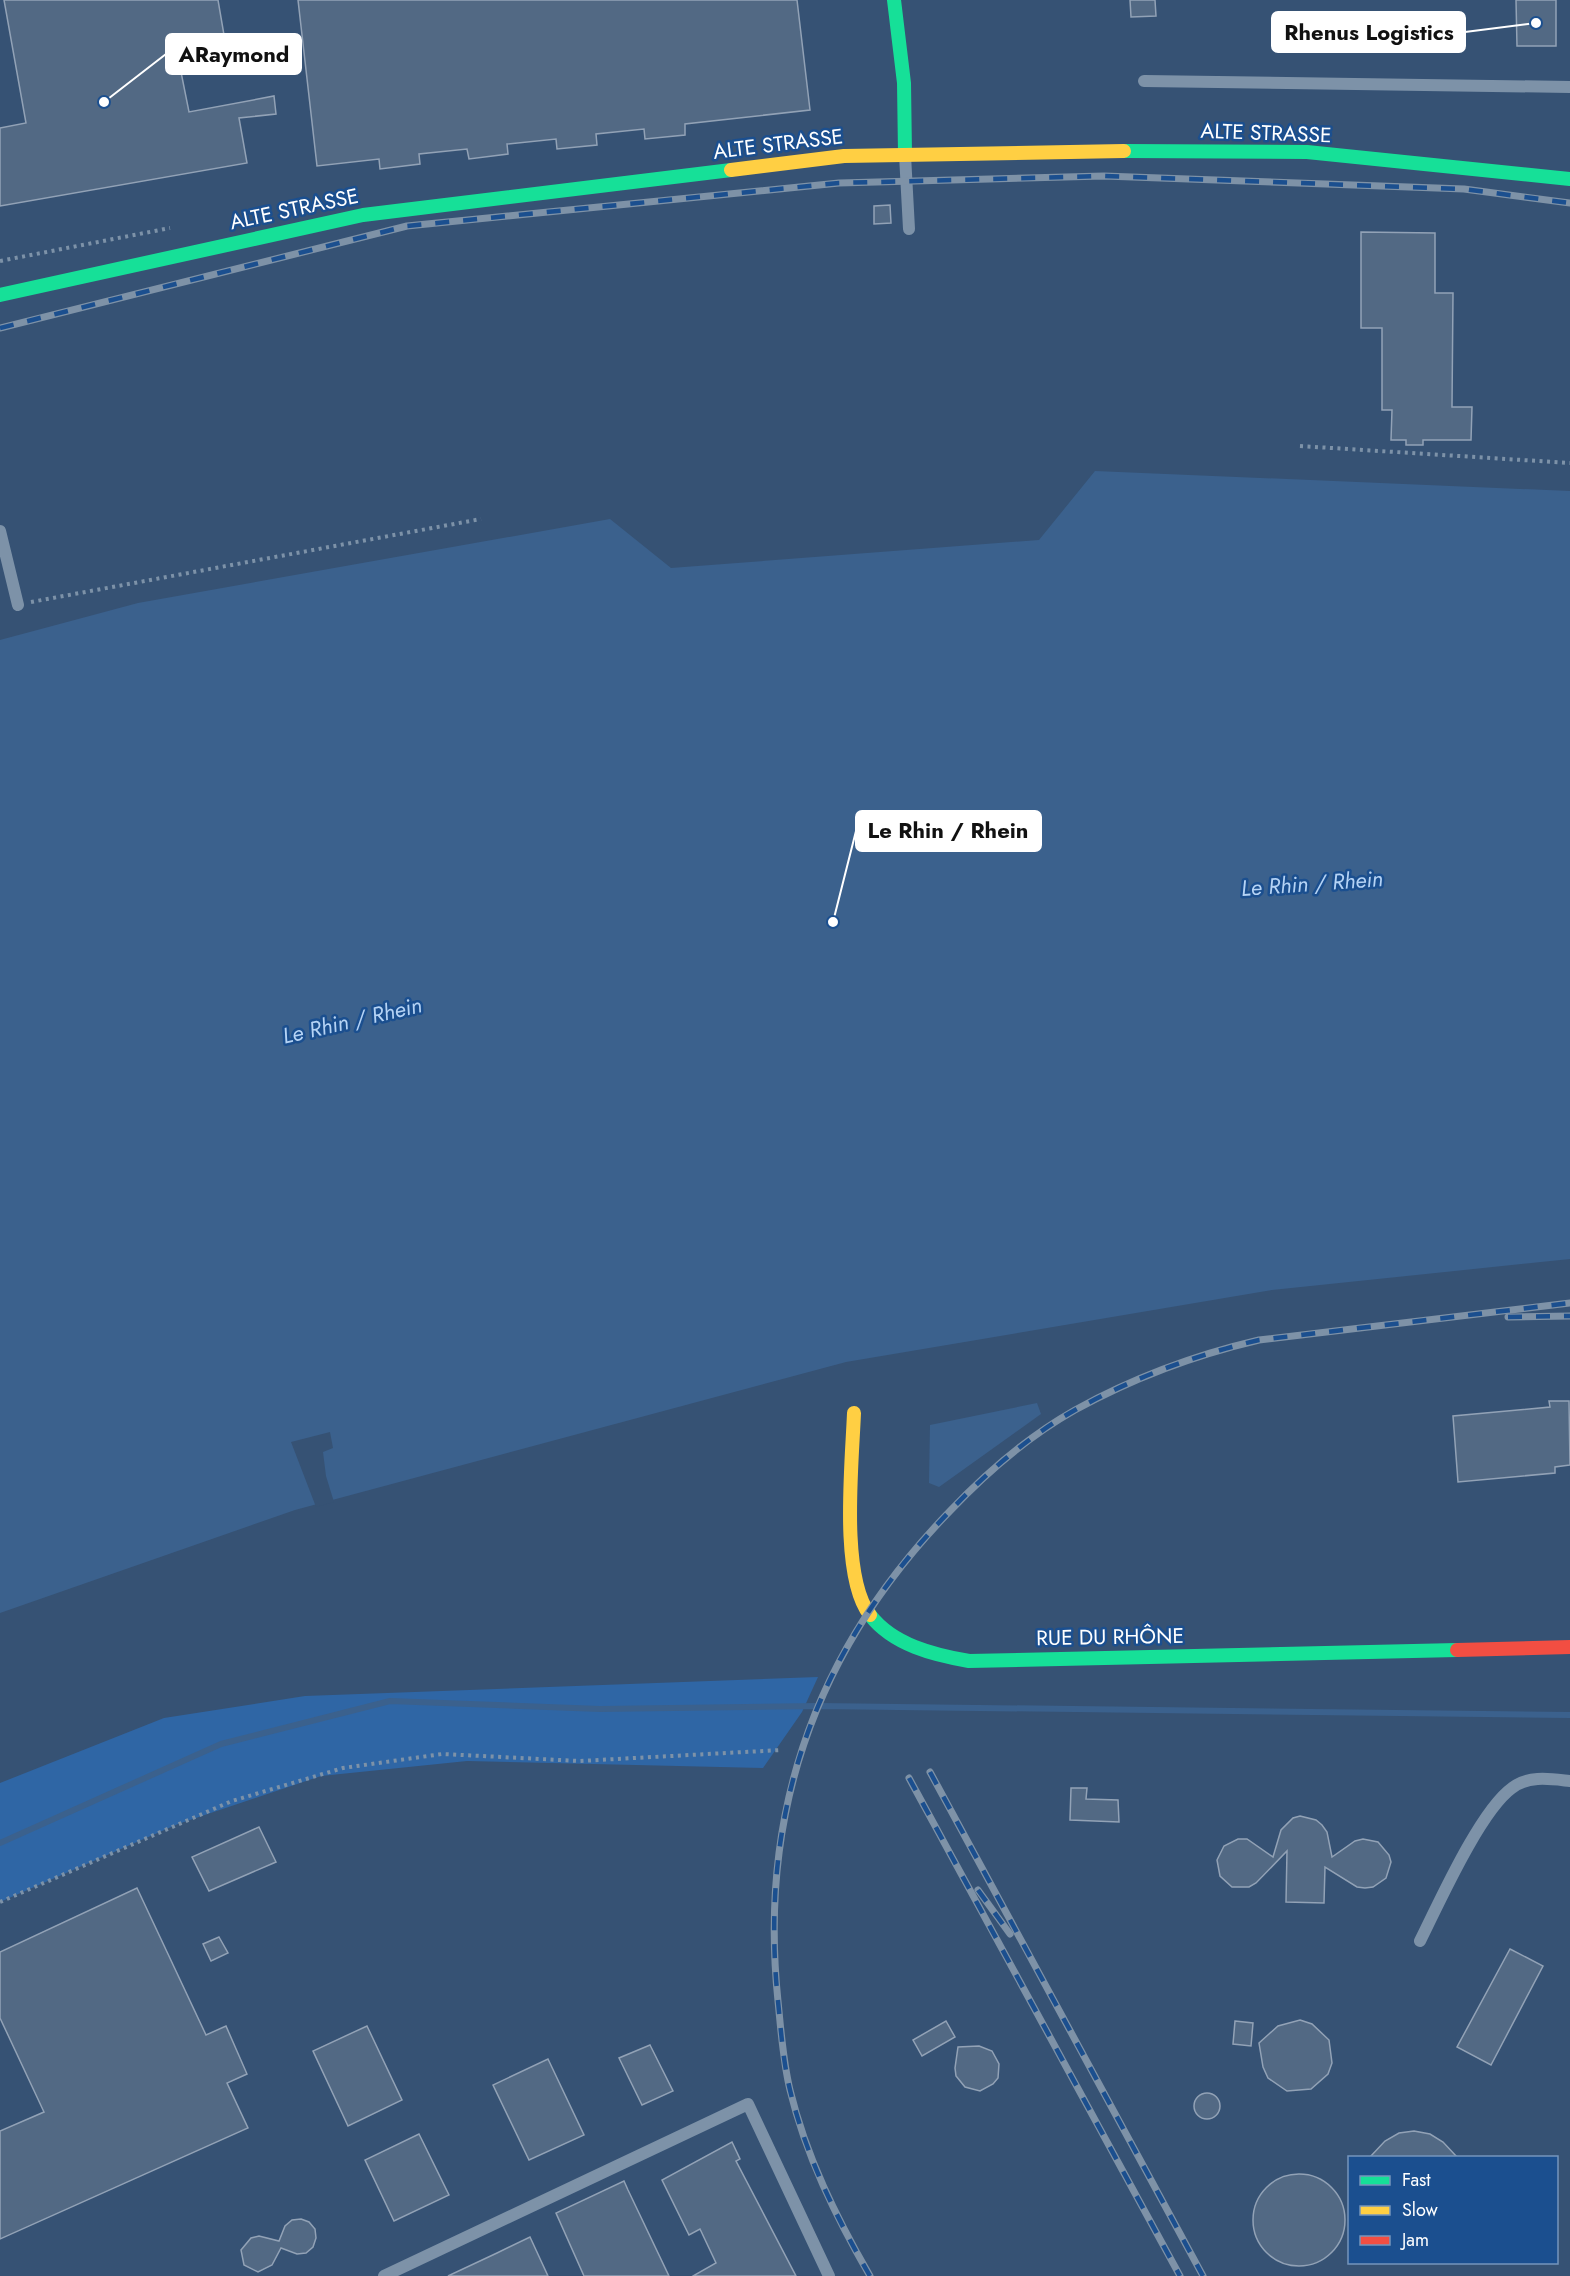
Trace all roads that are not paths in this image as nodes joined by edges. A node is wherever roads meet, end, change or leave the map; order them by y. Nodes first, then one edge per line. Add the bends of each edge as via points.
1 (894, 0) edge
2 (1144, 81) dead end
3 (1570, 87) edge
4 (905, 154) junction
5 (1570, 179) edge
6 (909, 229) dead end
7 (0, 296) edge
8 (0, 531) edge
9 (18, 605) road end
10 (854, 1413) dead end
11 (1570, 1647) edge
12 (1570, 1781) edge
13 (1420, 1941) dead end
14 (384, 2276) edge
15 (829, 2276) edge

1 - 4 street via 904,83
2 - 3 lane
4 - 5 street, ALTE STRASSE via 1307,152
4 - 6 lane
4 - 7 street, ALTE STRASSE via 844,156 363,215
8 - 9 lane
10 - 11 street, RUE DU RHÔNE via 851,1558 858,1593 868,1611 889,1632 911,1647 939,1657 969,1661
12 - 13 lane via 1536,1779 1513,1787 1491,1810
14 - 15 lane via 748,2104

